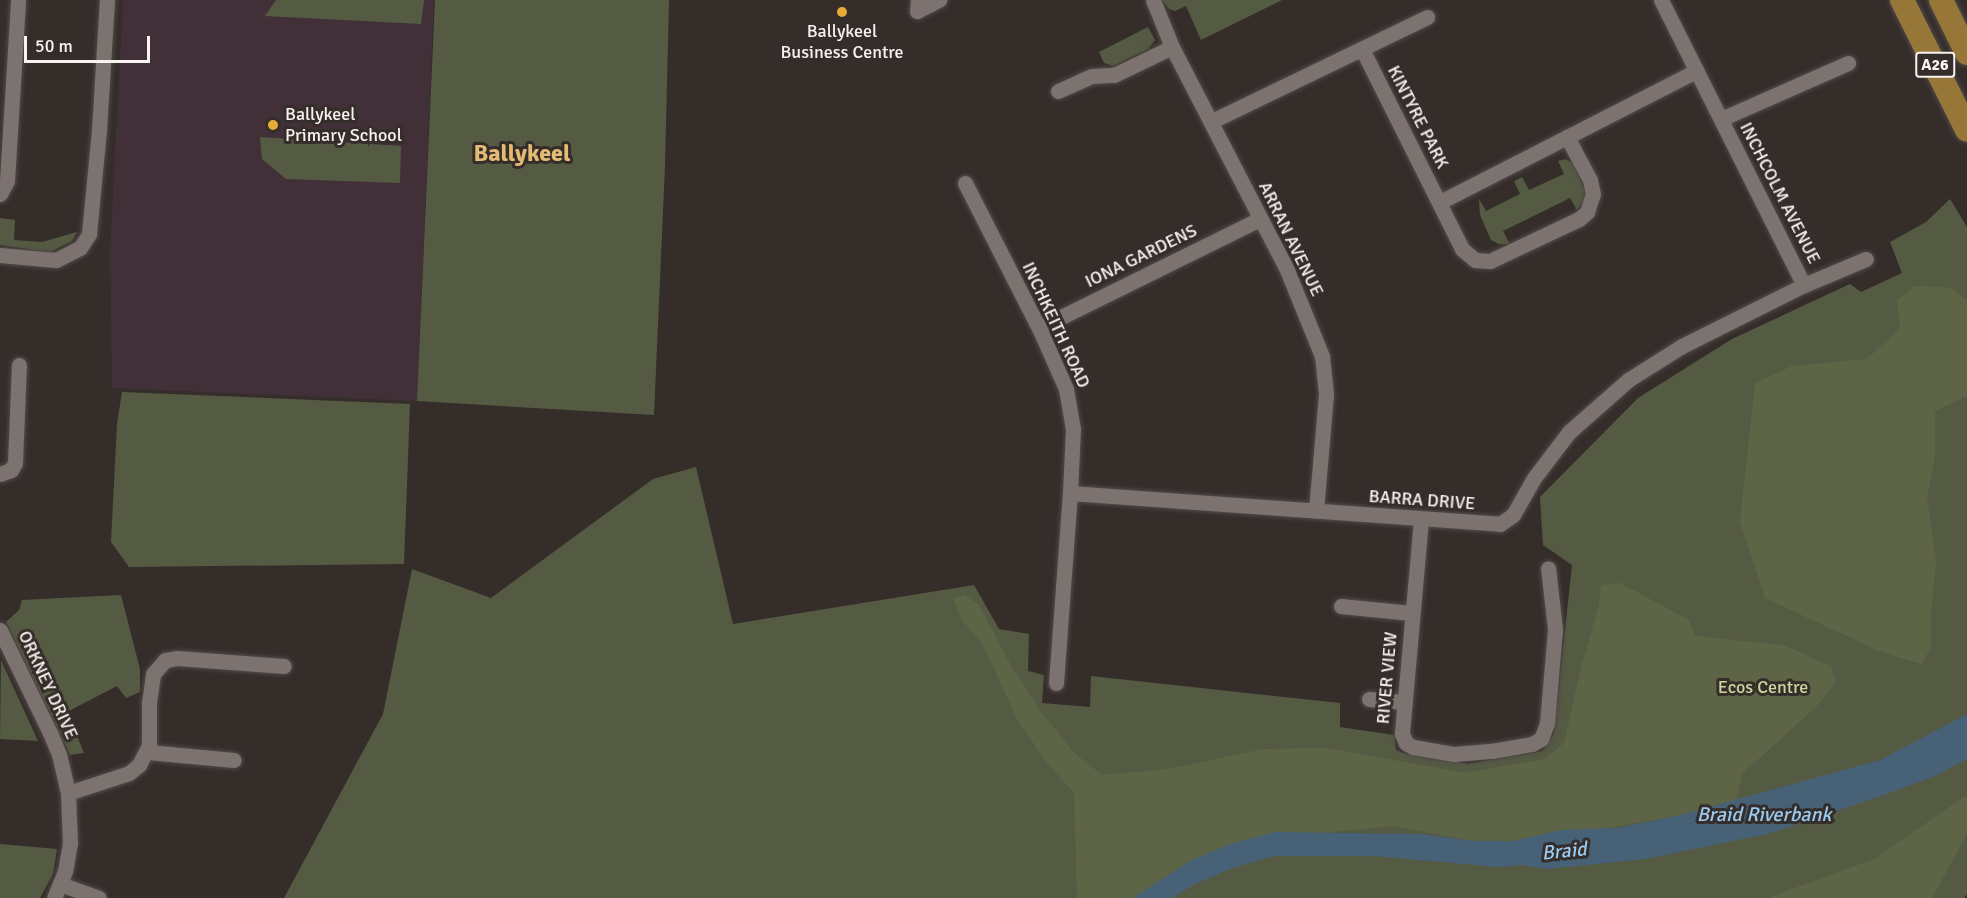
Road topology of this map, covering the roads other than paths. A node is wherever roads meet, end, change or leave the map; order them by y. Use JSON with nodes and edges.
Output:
{"nodes":[{"id":1,"x":18,"y":0,"type":"edge"},
{"id":2,"x":107,"y":0,"type":"edge"},
{"id":3,"x":918,"y":0,"type":"edge"},
{"id":4,"x":939,"y":0,"type":"edge"},
{"id":5,"x":1153,"y":0,"type":"edge"},
{"id":6,"x":1660,"y":0,"type":"edge"},
{"id":7,"x":1902,"y":0,"type":"edge"},
{"id":8,"x":1941,"y":0,"type":"edge"},
{"id":9,"x":1427,"y":17,"type":"dead end"},
{"id":10,"x":1172,"y":47,"type":"junction"},
{"id":11,"x":1362,"y":49,"type":"junction"},
{"id":12,"x":1967,"y":53,"type":"edge"},
{"id":13,"x":1848,"y":63,"type":"dead end"},
{"id":14,"x":1696,"y":71,"type":"junction"},
{"id":15,"x":1058,"y":91,"type":"dead end"},
{"id":16,"x":1721,"y":119,"type":"junction"},
{"id":17,"x":1212,"y":121,"type":"junction"},
{"id":18,"x":1967,"y":130,"type":"edge"},
{"id":19,"x":1568,"y":137,"type":"junction"},
{"id":20,"x":965,"y":183,"type":"dead end"},
{"id":21,"x":0,"y":194,"type":"edge"},
{"id":22,"x":1440,"y":202,"type":"junction"},
{"id":23,"x":1260,"y":219,"type":"junction"},
{"id":24,"x":0,"y":255,"type":"edge"},
{"id":25,"x":1866,"y":259,"type":"dead end"},
{"id":26,"x":1804,"y":285,"type":"junction"},
{"id":27,"x":1039,"y":328,"type":"junction"},
{"id":28,"x":19,"y":365,"type":"dead end"},
{"id":29,"x":0,"y":474,"type":"edge"},
{"id":30,"x":1070,"y":493,"type":"junction"},
{"id":31,"x":1317,"y":511,"type":"junction"},
{"id":32,"x":1421,"y":520,"type":"junction"},
{"id":33,"x":1548,"y":568,"type":"dead end"},
{"id":34,"x":1341,"y":606,"type":"dead end"},
{"id":35,"x":1412,"y":613,"type":"junction"},
{"id":36,"x":0,"y":630,"type":"edge"},
{"id":37,"x":4,"y":647,"type":"edge"},
{"id":38,"x":284,"y":666,"type":"dead end"},
{"id":39,"x":1056,"y":683,"type":"dead end"},
{"id":40,"x":1369,"y":699,"type":"dead end"},
{"id":41,"x":1405,"y":702,"type":"junction"},
{"id":42,"x":148,"y":752,"type":"junction"},
{"id":43,"x":234,"y":760,"type":"dead end"},
{"id":44,"x":68,"y":793,"type":"junction"},
{"id":45,"x":57,"y":891,"type":"edge"},
{"id":46,"x":99,"y":898,"type":"edge"}],
"edges":[{"from":1,"to":21,"type":"street"},
{"from":2,"to":24,"type":"street"},
{"from":3,"to":4,"type":"street"},
{"from":5,"to":10,"type":"street","name":"ARRAN AVENUE"},
{"from":6,"to":14,"type":"street","name":"INCHCOLM AVENUE"},
{"from":7,"to":18,"type":"main road","number":"A26"},
{"from":8,"to":12,"type":"main road","number":"A26"},
{"from":9,"to":11,"type":"street"},
{"from":10,"to":15,"type":"street"},
{"from":10,"to":17,"type":"street","name":"ARRAN AVENUE"},
{"from":11,"to":17,"type":"street"},
{"from":11,"to":22,"type":"street","name":"KINTYRE PARK"},
{"from":13,"to":16,"type":"street","name":"INCHCOLM AVENUE"},
{"from":14,"to":16,"type":"street","name":"INCHCOLM AVENUE"},
{"from":14,"to":19,"type":"street"},
{"from":16,"to":26,"type":"street","name":"INCHCOLM AVENUE"},
{"from":17,"to":23,"type":"street","name":"ARRAN AVENUE"},
{"from":19,"to":22,"type":"street"},
{"from":19,"to":22,"type":"street","name":"KINTYRE PARK"},
{"from":20,"to":27,"type":"street","name":"INCHKEITH ROAD"},
{"from":23,"to":27,"type":"street","name":"IONA GARDENS"},
{"from":23,"to":31,"type":"street","name":"ARRAN AVENUE"},
{"from":25,"to":26,"type":"street","name":"BARRA DRIVE"},
{"from":26,"to":32,"type":"street","name":"BARRA DRIVE"},
{"from":27,"to":30,"type":"street","name":"INCHKEITH ROAD"},
{"from":28,"to":29,"type":"street"},
{"from":30,"to":31,"type":"street","name":"BARRA DRIVE"},
{"from":30,"to":39,"type":"street"},
{"from":31,"to":32,"type":"street","name":"BARRA DRIVE"},
{"from":32,"to":35,"type":"street","name":"RIVER VIEW"},
{"from":33,"to":41,"type":"street","name":"RIVER VIEW"},
{"from":34,"to":35,"type":"street"},
{"from":35,"to":41,"type":"street","name":"RIVER VIEW"},
{"from":36,"to":37,"type":"street","name":"ORKNEY DRIVE"},
{"from":37,"to":44,"type":"street","name":"ORKNEY DRIVE"},
{"from":38,"to":42,"type":"street"},
{"from":40,"to":41,"type":"street"},
{"from":42,"to":43,"type":"street"},
{"from":42,"to":44,"type":"street"},
{"from":44,"to":45,"type":"street","name":"ORKNEY DRIVE"},
{"from":45,"to":46,"type":"street"}]}
